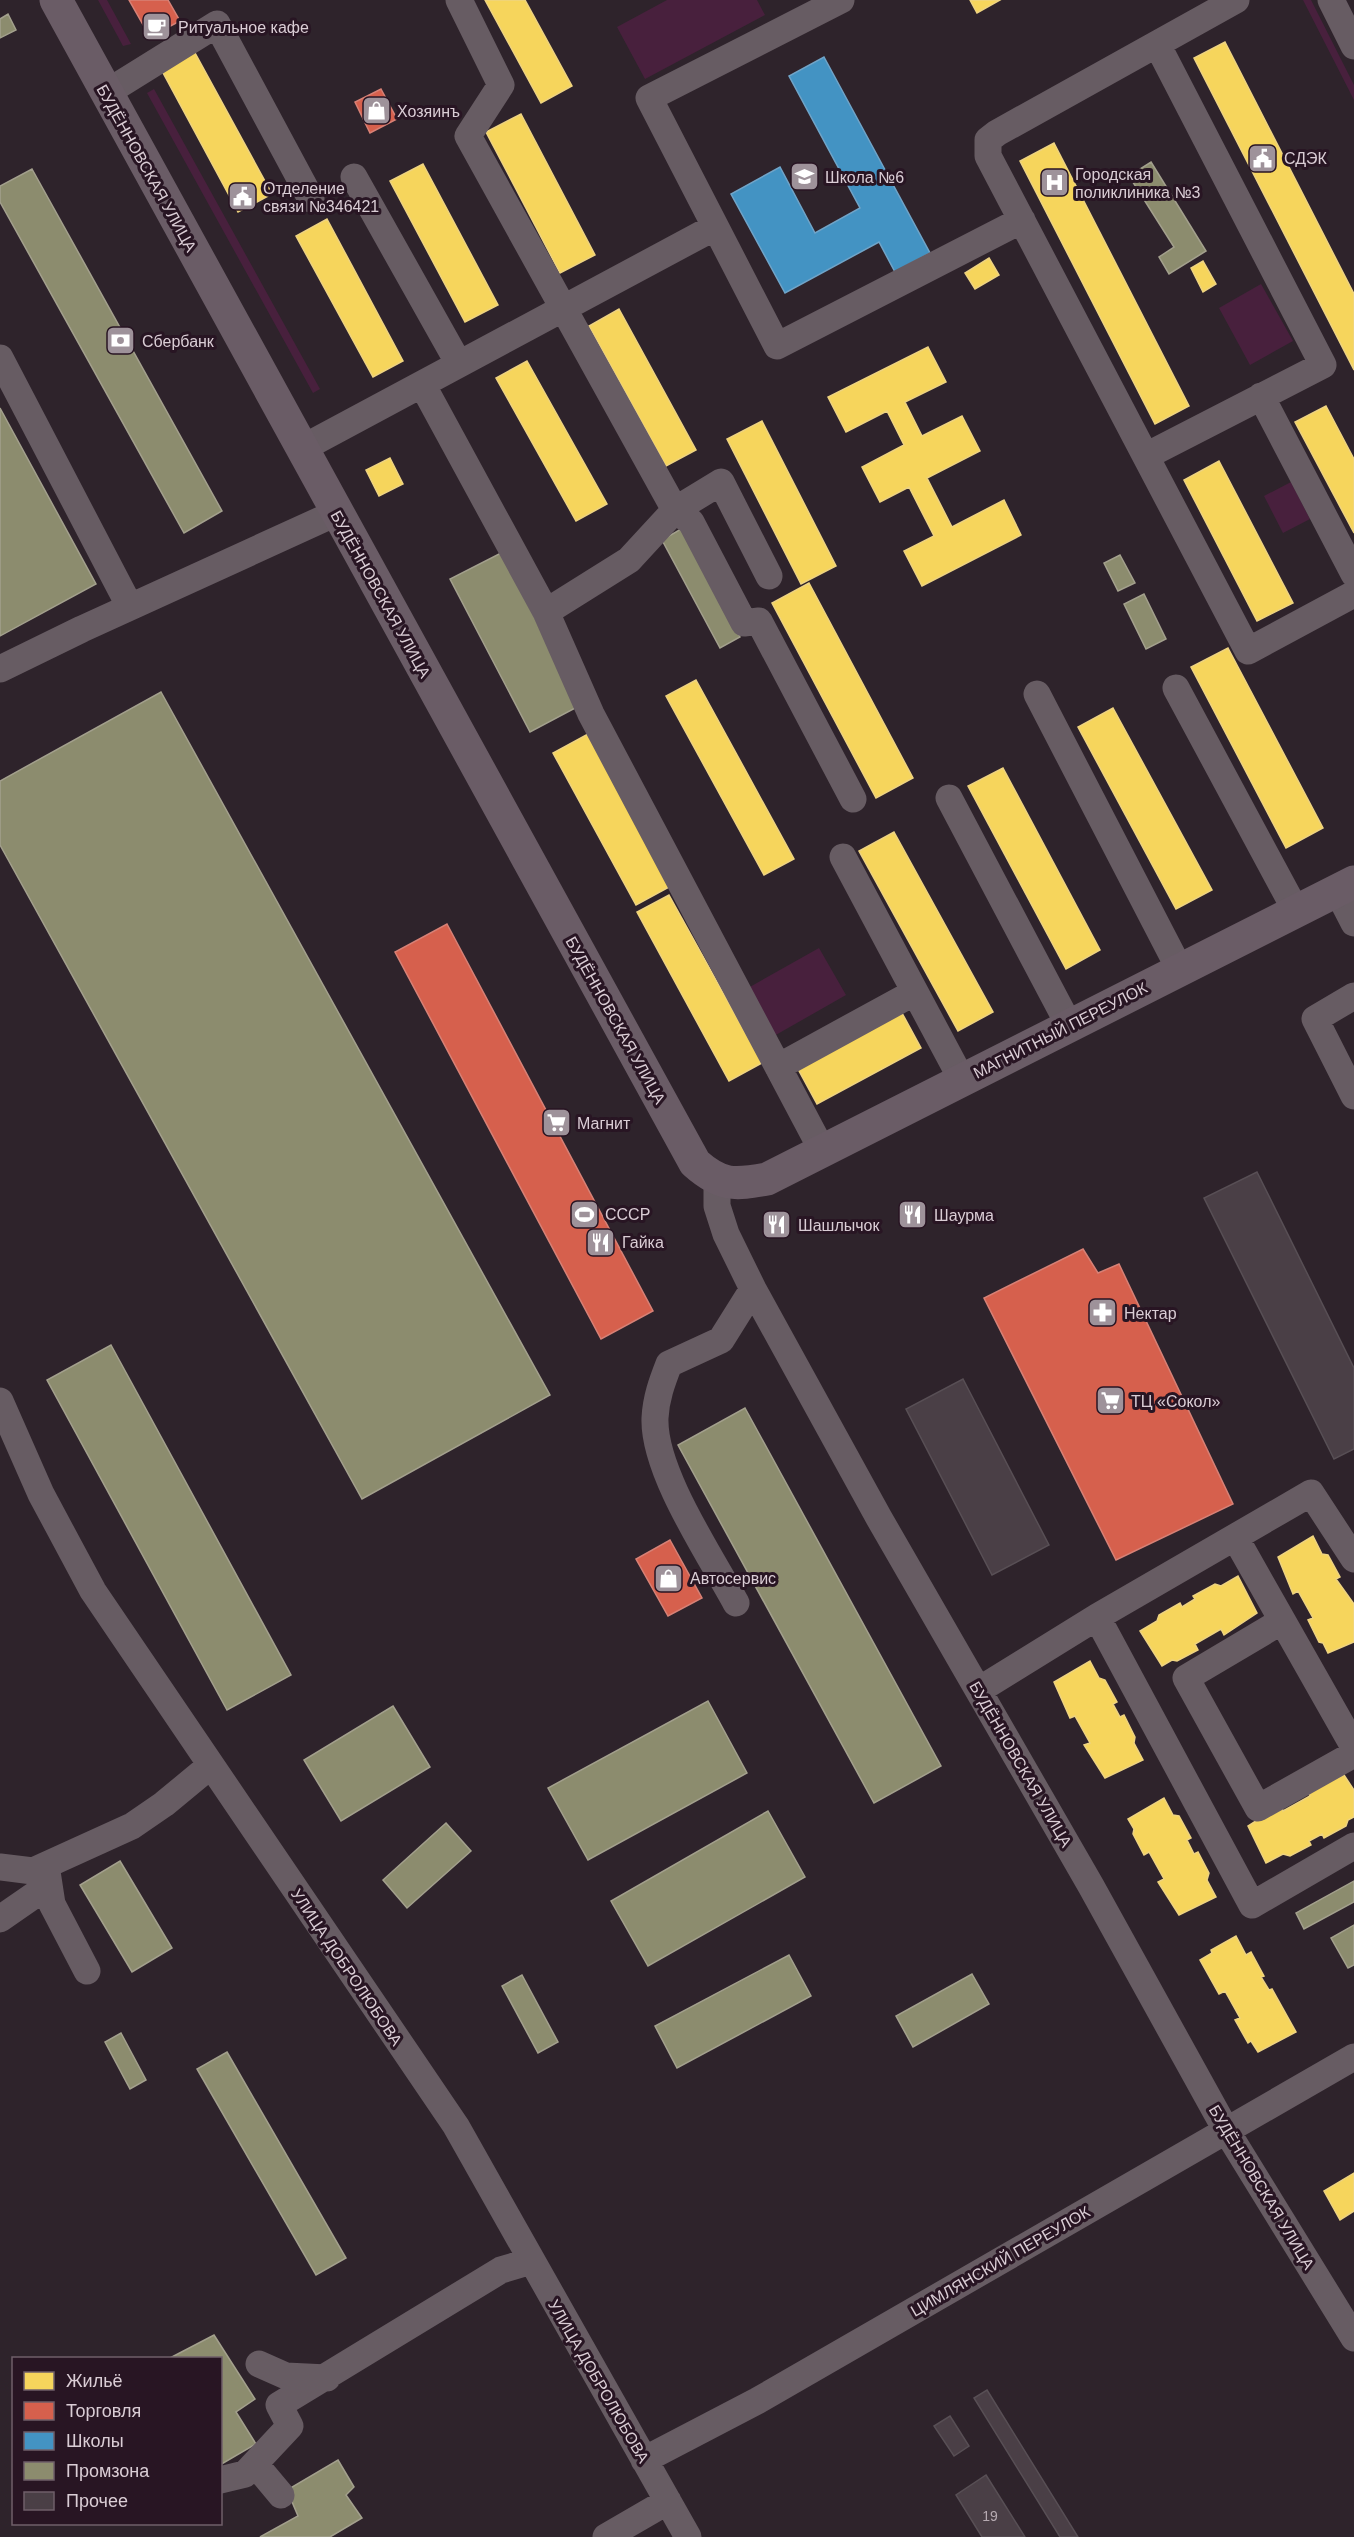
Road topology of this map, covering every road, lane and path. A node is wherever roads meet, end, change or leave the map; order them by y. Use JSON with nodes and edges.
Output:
{"nodes":[{"id":1,"x":56,"y":0,"type":"edge"},
{"id":2,"x":459,"y":0,"type":"edge"},
{"id":3,"x":841,"y":0,"type":"edge"},
{"id":4,"x":1236,"y":0,"type":"edge"},
{"id":5,"x":1331,"y":0,"type":"edge"},
{"id":6,"x":1157,"y":44,"type":"junction"},
{"id":7,"x":1354,"y":46,"type":"edge"},
{"id":8,"x":106,"y":93,"type":"junction"},
{"id":9,"x":354,"y":177,"type":"dead end"},
{"id":10,"x":311,"y":199,"type":"dead end"},
{"id":11,"x":1022,"y":220,"type":"junction"},
{"id":12,"x":715,"y":227,"type":"junction"},
{"id":13,"x":563,"y":309,"type":"junction"},
{"id":14,"x":0,"y":358,"type":"edge"},
{"id":15,"x":459,"y":364,"type":"junction"},
{"id":16,"x":422,"y":384,"type":"junction"},
{"id":17,"x":1262,"y":396,"type":"junction"},
{"id":18,"x":301,"y":449,"type":"junction"},
{"id":19,"x":1146,"y":456,"type":"junction"},
{"id":20,"x":675,"y":510,"type":"junction"},
{"id":21,"x":336,"y":513,"type":"junction"},
{"id":22,"x":1354,"y":574,"type":"edge"},
{"id":23,"x":769,"y":576,"type":"dead end"},
{"id":24,"x":1354,"y":594,"type":"edge"},
{"id":25,"x":130,"y":607,"type":"junction"},
{"id":26,"x":546,"y":612,"type":"junction"},
{"id":27,"x":0,"y":669,"type":"edge"},
{"id":28,"x":1176,"y":688,"type":"dead end"},
{"id":29,"x":1037,"y":694,"type":"dead end"},
{"id":30,"x":948,"y":798,"type":"dead end"},
{"id":31,"x":853,"y":799,"type":"dead end"},
{"id":32,"x":843,"y":857,"type":"dead end"},
{"id":33,"x":1345,"y":886,"type":"edge"},
{"id":34,"x":1296,"y":911,"type":"junction"},
{"id":35,"x":1354,"y":923,"type":"edge"},
{"id":36,"x":1180,"y":970,"type":"junction"},
{"id":37,"x":915,"y":992,"type":"junction"},
{"id":38,"x":1354,"y":996,"type":"edge"},
{"id":39,"x":1069,"y":1025,"type":"junction"},
{"id":40,"x":778,"y":1067,"type":"junction"},
{"id":41,"x":962,"y":1080,"type":"junction"},
{"id":42,"x":1354,"y":1096,"type":"edge"},
{"id":43,"x":822,"y":1150,"type":"junction"},
{"id":44,"x":717,"y":1179,"type":"junction"},
{"id":45,"x":753,"y":1289,"type":"junction"},
{"id":46,"x":0,"y":1401,"type":"edge"},
{"id":47,"x":1235,"y":1537,"type":"junction"},
{"id":48,"x":1354,"y":1559,"type":"edge"},
{"id":49,"x":736,"y":1603,"type":"dead end"},
{"id":50,"x":1097,"y":1617,"type":"junction"},
{"id":51,"x":1282,"y":1621,"type":"junction"},
{"id":52,"x":978,"y":1690,"type":"junction"},
{"id":53,"x":1354,"y":1747,"type":"edge"},
{"id":54,"x":1354,"y":1754,"type":"edge"},
{"id":55,"x":210,"y":1766,"type":"junction"},
{"id":56,"x":1354,"y":1846,"type":"edge"},
{"id":57,"x":0,"y":1867,"type":"edge"},
{"id":58,"x":48,"y":1875,"type":"junction"},
{"id":59,"x":0,"y":1918,"type":"edge"},
{"id":60,"x":87,"y":1971,"type":"dead end"},
{"id":61,"x":1354,"y":2056,"type":"edge"},
{"id":62,"x":1226,"y":2130,"type":"junction"},
{"id":63,"x":531,"y":2261,"type":"junction"},
{"id":64,"x":1354,"y":2338,"type":"edge"},
{"id":65,"x":259,"y":2364,"type":"dead end"},
{"id":66,"x":327,"y":2378,"type":"junction"},
{"id":67,"x":644,"y":2460,"type":"junction"},
{"id":68,"x":255,"y":2464,"type":"junction"},
{"id":69,"x":222,"y":2480,"type":"edge"},
{"id":70,"x":281,"y":2495,"type":"dead end"},
{"id":71,"x":668,"y":2501,"type":"junction"},
{"id":72,"x":606,"y":2537,"type":"edge"},
{"id":73,"x":688,"y":2537,"type":"edge"}],
"edges":[{"from":1,"to":8,"type":"main road","name":"БУДЁННОВСКАЯ УЛИЦА"},
{"from":2,"to":13,"type":"street"},
{"from":3,"to":12,"type":"street"},
{"from":4,"to":6,"type":"street"},
{"from":5,"to":7,"type":"street"},
{"from":6,"to":11,"type":"street"},
{"from":6,"to":17,"type":"street"},
{"from":8,"to":10,"type":"street"},
{"from":8,"to":18,"type":"main road","name":"БУДЁННОВСКАЯ УЛИЦА"},
{"from":9,"to":15,"type":"street"},
{"from":11,"to":12,"type":"street"},
{"from":11,"to":19,"type":"street"},
{"from":12,"to":13,"type":"street"},
{"from":13,"to":15,"type":"street"},
{"from":13,"to":20,"type":"street"},
{"from":14,"to":25,"type":"street"},
{"from":15,"to":16,"type":"street"},
{"from":16,"to":18,"type":"street"},
{"from":16,"to":26,"type":"street"},
{"from":17,"to":19,"type":"street"},
{"from":17,"to":22,"type":"street"},
{"from":18,"to":21,"type":"main road","name":"БУДЁННОВСКАЯ УЛИЦА"},
{"from":19,"to":24,"type":"street"},
{"from":20,"to":23,"type":"street"},
{"from":20,"to":26,"type":"street"},
{"from":20,"to":31,"type":"street"},
{"from":21,"to":25,"type":"street"},
{"from":21,"to":44,"type":"main road","name":"БУДЁННОВСКАЯ УЛИЦА"},
{"from":25,"to":27,"type":"street"},
{"from":26,"to":40,"type":"street"},
{"from":28,"to":34,"type":"street"},
{"from":29,"to":36,"type":"street"},
{"from":30,"to":39,"type":"street"},
{"from":32,"to":37,"type":"street"},
{"from":33,"to":34,"type":"main road","name":"МАГНИТНЫЙ ПЕРЕУЛОК"},
{"from":33,"to":35,"type":"street"},
{"from":34,"to":36,"type":"main road","name":"МАГНИТНЫЙ ПЕРЕУЛОК"},
{"from":36,"to":39,"type":"main road","name":"МАГНИТНЫЙ ПЕРЕУЛОК"},
{"from":37,"to":40,"type":"street"},
{"from":37,"to":41,"type":"street"},
{"from":38,"to":42,"type":"street"},
{"from":39,"to":41,"type":"main road","name":"МАГНИТНЫЙ ПЕРЕУЛОК"},
{"from":40,"to":43,"type":"street"},
{"from":41,"to":43,"type":"main road","name":"МАГНИТНЫЙ ПЕРЕУЛОК"},
{"from":43,"to":44,"type":"main road","name":"МАГНИТНЫЙ ПЕРЕУЛОК"},
{"from":44,"to":45,"type":"street","name":"БУДЁННОВСКАЯ УЛИЦА"},
{"from":45,"to":49,"type":"street"},
{"from":45,"to":52,"type":"street","name":"БУДЁННОВСКАЯ УЛИЦА"},
{"from":46,"to":55,"type":"street","name":"УЛИЦА ДОБРОЛЮБОВА"},
{"from":47,"to":48,"type":"street"},
{"from":47,"to":50,"type":"street"},
{"from":47,"to":51,"type":"street"},
{"from":50,"to":52,"type":"street"},
{"from":50,"to":56,"type":"street"},
{"from":51,"to":53,"type":"street"},
{"from":51,"to":54,"type":"street"},
{"from":52,"to":62,"type":"street","name":"БУДЁННОВСКАЯ УЛИЦА"},
{"from":55,"to":58,"type":"street"},
{"from":55,"to":63,"type":"street","name":"УЛИЦА ДОБРОЛЮБОВА"},
{"from":57,"to":58,"type":"street"},
{"from":58,"to":59,"type":"street"},
{"from":58,"to":60,"type":"street"},
{"from":61,"to":62,"type":"street","name":"ЦИМЛЯНСКИЙ ПЕРЕУЛОК"},
{"from":62,"to":64,"type":"street","name":"БУДЁННОВСКАЯ УЛИЦА"},
{"from":62,"to":67,"type":"street","name":"ЦИМЛЯНСКИЙ ПЕРЕУЛОК"},
{"from":63,"to":66,"type":"street"},
{"from":63,"to":67,"type":"street","name":"УЛИЦА ДОБРОЛЮБОВА"},
{"from":65,"to":66,"type":"street"},
{"from":66,"to":68,"type":"street"},
{"from":67,"to":71,"type":"street","name":"УЛИЦА ДОБРОЛЮБОВА"},
{"from":68,"to":69,"type":"street"},
{"from":68,"to":70,"type":"street"},
{"from":71,"to":72,"type":"street"},
{"from":71,"to":73,"type":"street","name":"УЛИЦА ДОБРОЛЮБОВА"}]}
